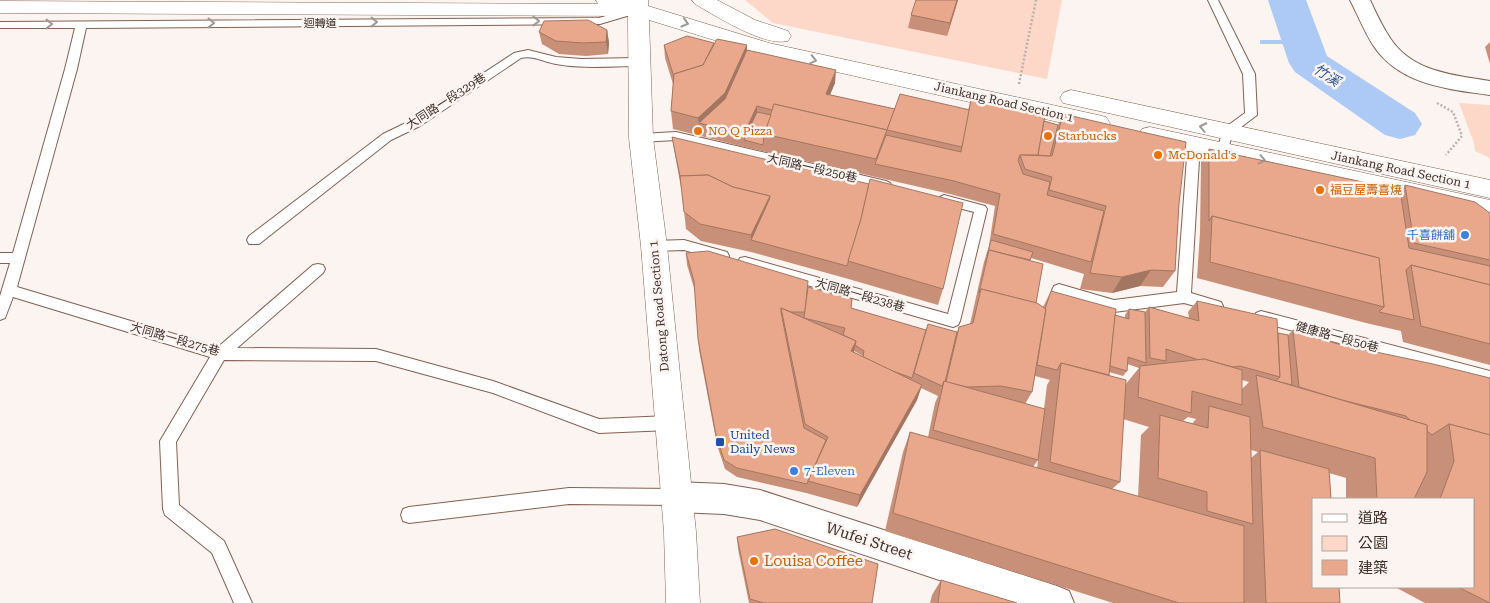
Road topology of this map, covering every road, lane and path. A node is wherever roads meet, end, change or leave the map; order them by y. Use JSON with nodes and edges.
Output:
{"nodes":[{"id":1,"x":606,"y":0,"type":"edge"},
{"id":2,"x":702,"y":0,"type":"edge"},
{"id":3,"x":734,"y":0,"type":"edge"},
{"id":4,"x":1036,"y":0,"type":"edge"},
{"id":5,"x":1213,"y":0,"type":"edge"},
{"id":6,"x":1360,"y":0,"type":"edge"},
{"id":7,"x":638,"y":5,"type":"edge"},
{"id":8,"x":0,"y":8,"type":"edge"},
{"id":9,"x":0,"y":24,"type":"edge"},
{"id":10,"x":82,"y":24,"type":"junction"},
{"id":11,"x":773,"y":34,"type":"junction"},
{"id":12,"x":639,"y":62,"type":"junction"},
{"id":13,"x":1019,"y":87,"type":"junction"},
{"id":14,"x":1490,"y":88,"type":"edge"},
{"id":15,"x":641,"y":138,"type":"junction"},
{"id":16,"x":1225,"y":142,"type":"junction"},
{"id":17,"x":896,"y":188,"type":"edge"},
{"id":18,"x":1490,"y":189,"type":"edge"},
{"id":19,"x":934,"y":198,"type":"edge"},
{"id":20,"x":1490,"y":210,"type":"edge"},
{"id":21,"x":254,"y":240,"type":"dead end"},
{"id":22,"x":654,"y":246,"type":"junction"},
{"id":23,"x":0,"y":258,"type":"edge"},
{"id":24,"x":19,"y":258,"type":"junction"},
{"id":25,"x":318,"y":269,"type":"dead end"},
{"id":26,"x":9,"y":290,"type":"junction"},
{"id":27,"x":1059,"y":290,"type":"dead end"},
{"id":28,"x":1184,"y":297,"type":"junction"},
{"id":29,"x":1232,"y":310,"type":"edge"},
{"id":30,"x":0,"y":314,"type":"edge"},
{"id":31,"x":1251,"y":315,"type":"edge"},
{"id":32,"x":220,"y":354,"type":"junction"},
{"id":33,"x":1490,"y":377,"type":"edge"},
{"id":34,"x":669,"y":423,"type":"junction"},
{"id":35,"x":677,"y":497,"type":"junction"},
{"id":36,"x":409,"y":516,"type":"dead end"},
{"id":37,"x":243,"y":603,"type":"edge"},
{"id":38,"x":682,"y":603,"type":"edge"},
{"id":39,"x":1057,"y":603,"type":"edge"}],
"edges":[{"from":1,"to":7,"type":"street","name":"Jiankang Road Section 1"},
{"from":2,"to":11,"type":"street","name":"Jiankang Road Section 1"},
{"from":3,"to":11,"type":"street"},
{"from":4,"to":13,"type":"path"},
{"from":5,"to":16,"type":"lane"},
{"from":6,"to":14,"type":"street"},
{"from":7,"to":8,"type":"street"},
{"from":10,"to":7,"type":"lane","name":"迴轉道","one_way":true},
{"from":7,"to":12,"type":"street","name":"Datong Road Section 1"},
{"from":7,"to":16,"type":"street","name":"Jiankang Road Section 1","one_way":true},
{"from":9,"to":10,"type":"lane","name":"迴轉道","one_way":true},
{"from":10,"to":24,"type":"lane"},
{"from":11,"to":13,"type":"street","name":"Jiankang Road Section 1"},
{"from":12,"to":15,"type":"street","name":"Datong Road Section 1"},
{"from":12,"to":21,"type":"lane","name":"大同路一段329巷"},
{"from":16,"to":13,"type":"street","name":"Jiankang Road Section 1","one_way":true},
{"from":15,"to":17,"type":"lane","name":"大同路一段250巷"},
{"from":15,"to":22,"type":"street","name":"Datong Road Section 1"},
{"from":16,"to":18,"type":"street","name":"Jiankang Road Section 1"},
{"from":16,"to":20,"type":"street","name":"Jiankang Road Section 1","one_way":true},
{"from":16,"to":28,"type":"lane"},
{"from":19,"to":22,"type":"lane","name":"大同路一段238巷"},
{"from":22,"to":34,"type":"street","name":"Datong Road Section 1"},
{"from":23,"to":24,"type":"lane"},
{"from":24,"to":26,"type":"lane"},
{"from":25,"to":32,"type":"lane"},
{"from":26,"to":30,"type":"lane"},
{"from":26,"to":32,"type":"lane","name":"大同路一段275巷"},
{"from":27,"to":28,"type":"lane"},
{"from":28,"to":29,"type":"lane"},
{"from":31,"to":33,"type":"lane","name":"健康路一段50巷"},
{"from":32,"to":34,"type":"lane","name":"大同路一段275巷"},
{"from":32,"to":37,"type":"lane"},
{"from":34,"to":35,"type":"street","name":"Datong Road Section 1"},
{"from":35,"to":36,"type":"lane"},
{"from":35,"to":38,"type":"street","name":"Datong Road Section 1"},
{"from":35,"to":39,"type":"street","name":"Wufei Street"}]}
